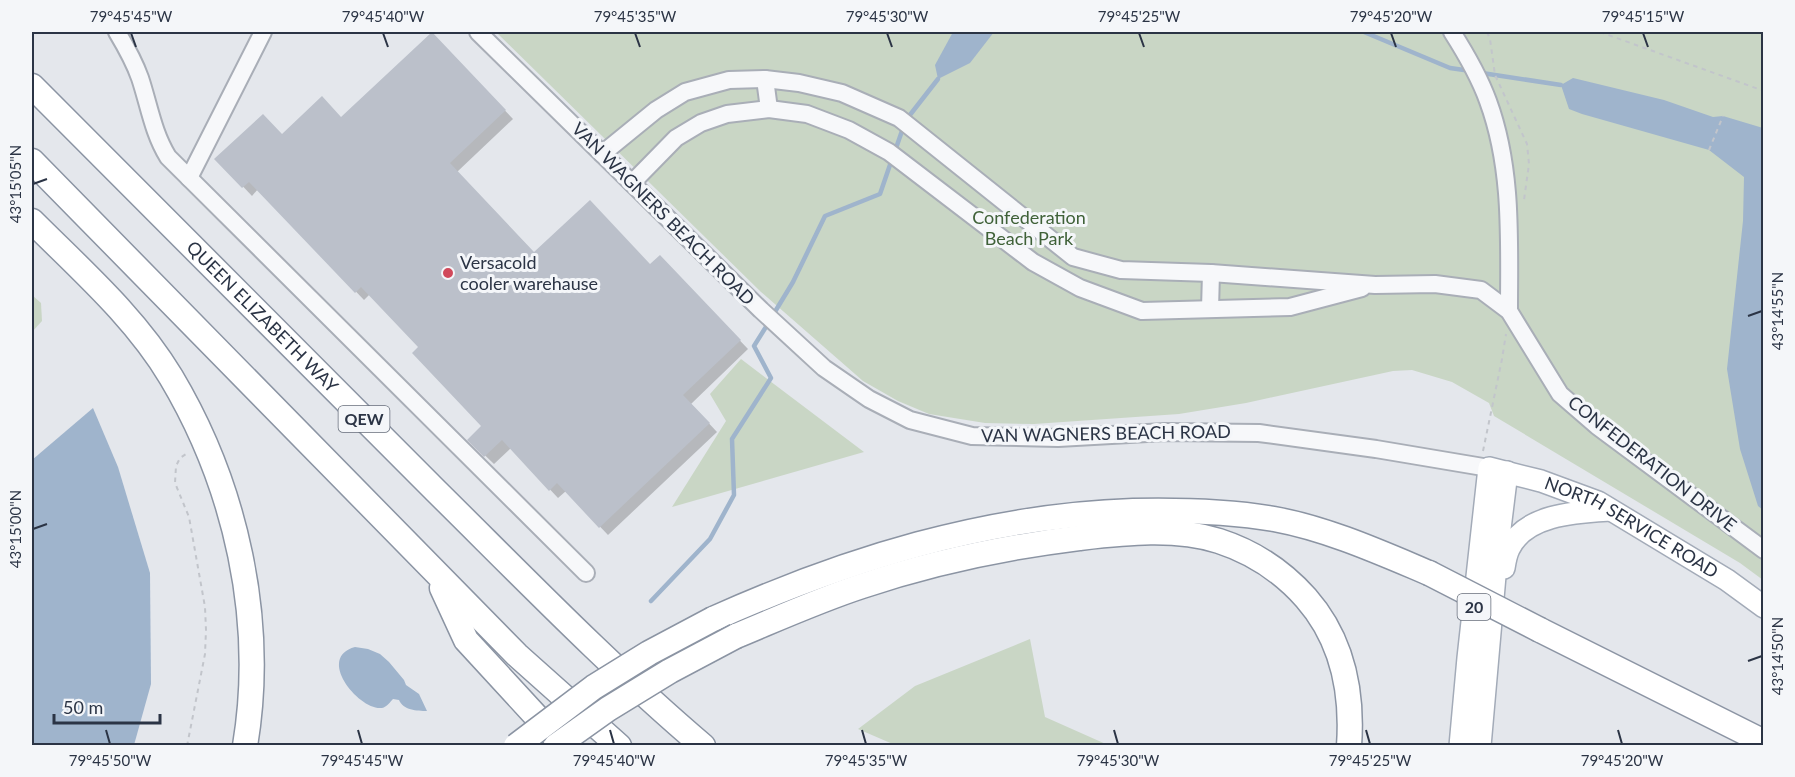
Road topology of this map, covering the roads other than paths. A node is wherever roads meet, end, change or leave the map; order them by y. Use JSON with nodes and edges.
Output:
{"nodes":[{"id":1,"x":117,"y":32,"type":"edge"},
{"id":2,"x":263,"y":32,"type":"edge"},
{"id":3,"x":478,"y":32,"type":"edge"},
{"id":4,"x":1452,"y":32,"type":"edge"},
{"id":5,"x":765,"y":79,"type":"junction"},
{"id":6,"x":32,"y":86,"type":"edge"},
{"id":7,"x":769,"y":109,"type":"junction"},
{"id":8,"x":602,"y":154,"type":"junction"},
{"id":9,"x":32,"y":161,"type":"edge"},
{"id":10,"x":189,"y":178,"type":"junction"},
{"id":11,"x":632,"y":183,"type":"junction"},
{"id":12,"x":32,"y":221,"type":"edge"},
{"id":13,"x":1211,"y":273,"type":"junction"},
{"id":14,"x":1375,"y":285,"type":"junction"},
{"id":15,"x":1210,"y":309,"type":"junction"},
{"id":16,"x":1509,"y":311,"type":"junction"},
{"id":17,"x":1498,"y":470,"type":"junction"},
{"id":18,"x":1613,"y":510,"type":"junction"},
{"id":19,"x":1764,"y":550,"type":"edge"},
{"id":20,"x":433,"y":570,"type":"junction"},
{"id":21,"x":586,"y":573,"type":"dead end"},
{"id":22,"x":1495,"y":588,"type":"junction"},
{"id":23,"x":1764,"y":606,"type":"edge"},
{"id":24,"x":1758,"y":739,"type":"edge"},
{"id":25,"x":245,"y":746,"type":"edge"},
{"id":26,"x":516,"y":746,"type":"edge"},
{"id":27,"x":556,"y":746,"type":"edge"},
{"id":28,"x":563,"y":746,"type":"edge"},
{"id":29,"x":619,"y":746,"type":"edge"},
{"id":30,"x":703,"y":746,"type":"edge"},
{"id":31,"x":1349,"y":746,"type":"edge"},
{"id":32,"x":1460,"y":746,"type":"edge"},
{"id":33,"x":1480,"y":746,"type":"edge"}],
"edges":[{"from":1,"to":10,"type":"street"},
{"from":2,"to":10,"type":"street"},
{"from":3,"to":8,"type":"street","name":"VAN WAGNERS BEACH ROAD"},
{"from":4,"to":16,"type":"street"},
{"from":5,"to":7,"type":"street"},
{"from":5,"to":8,"type":"street"},
{"from":5,"to":13,"type":"street"},
{"from":6,"to":30,"type":"highway","name":"QUEEN ELIZABETH WAY","number":"QEW"},
{"from":7,"to":11,"type":"street"},
{"from":7,"to":15,"type":"street"},
{"from":8,"to":11,"type":"street","name":"VAN WAGNERS BEACH ROAD"},
{"from":9,"to":20,"type":"highway"},
{"from":10,"to":21,"type":"street"},
{"from":11,"to":17,"type":"street","name":"VAN WAGNERS BEACH ROAD"},
{"from":12,"to":25,"type":"highway"},
{"from":13,"to":14,"type":"street"},
{"from":13,"to":15,"type":"street"},
{"from":14,"to":15,"type":"street"},
{"from":14,"to":16,"type":"street"},
{"from":16,"to":19,"type":"street","name":"CONFEDERATION DRIVE"},
{"from":17,"to":18,"type":"main road","name":"NORTH SERVICE ROAD"},
{"from":17,"to":22,"type":"main road","number":"20"},
{"from":17,"to":32,"type":"main road","number":"20"},
{"from":18,"to":22,"type":"main road"},
{"from":18,"to":23,"type":"main road","name":"NORTH SERVICE ROAD"},
{"from":20,"to":28,"type":"highway"},
{"from":20,"to":29,"type":"highway"},
{"from":22,"to":33,"type":"main road","number":"20"},
{"from":24,"to":26,"type":"highway","bridge":true},
{"from":27,"to":31,"type":"highway","bridge":true}]}
